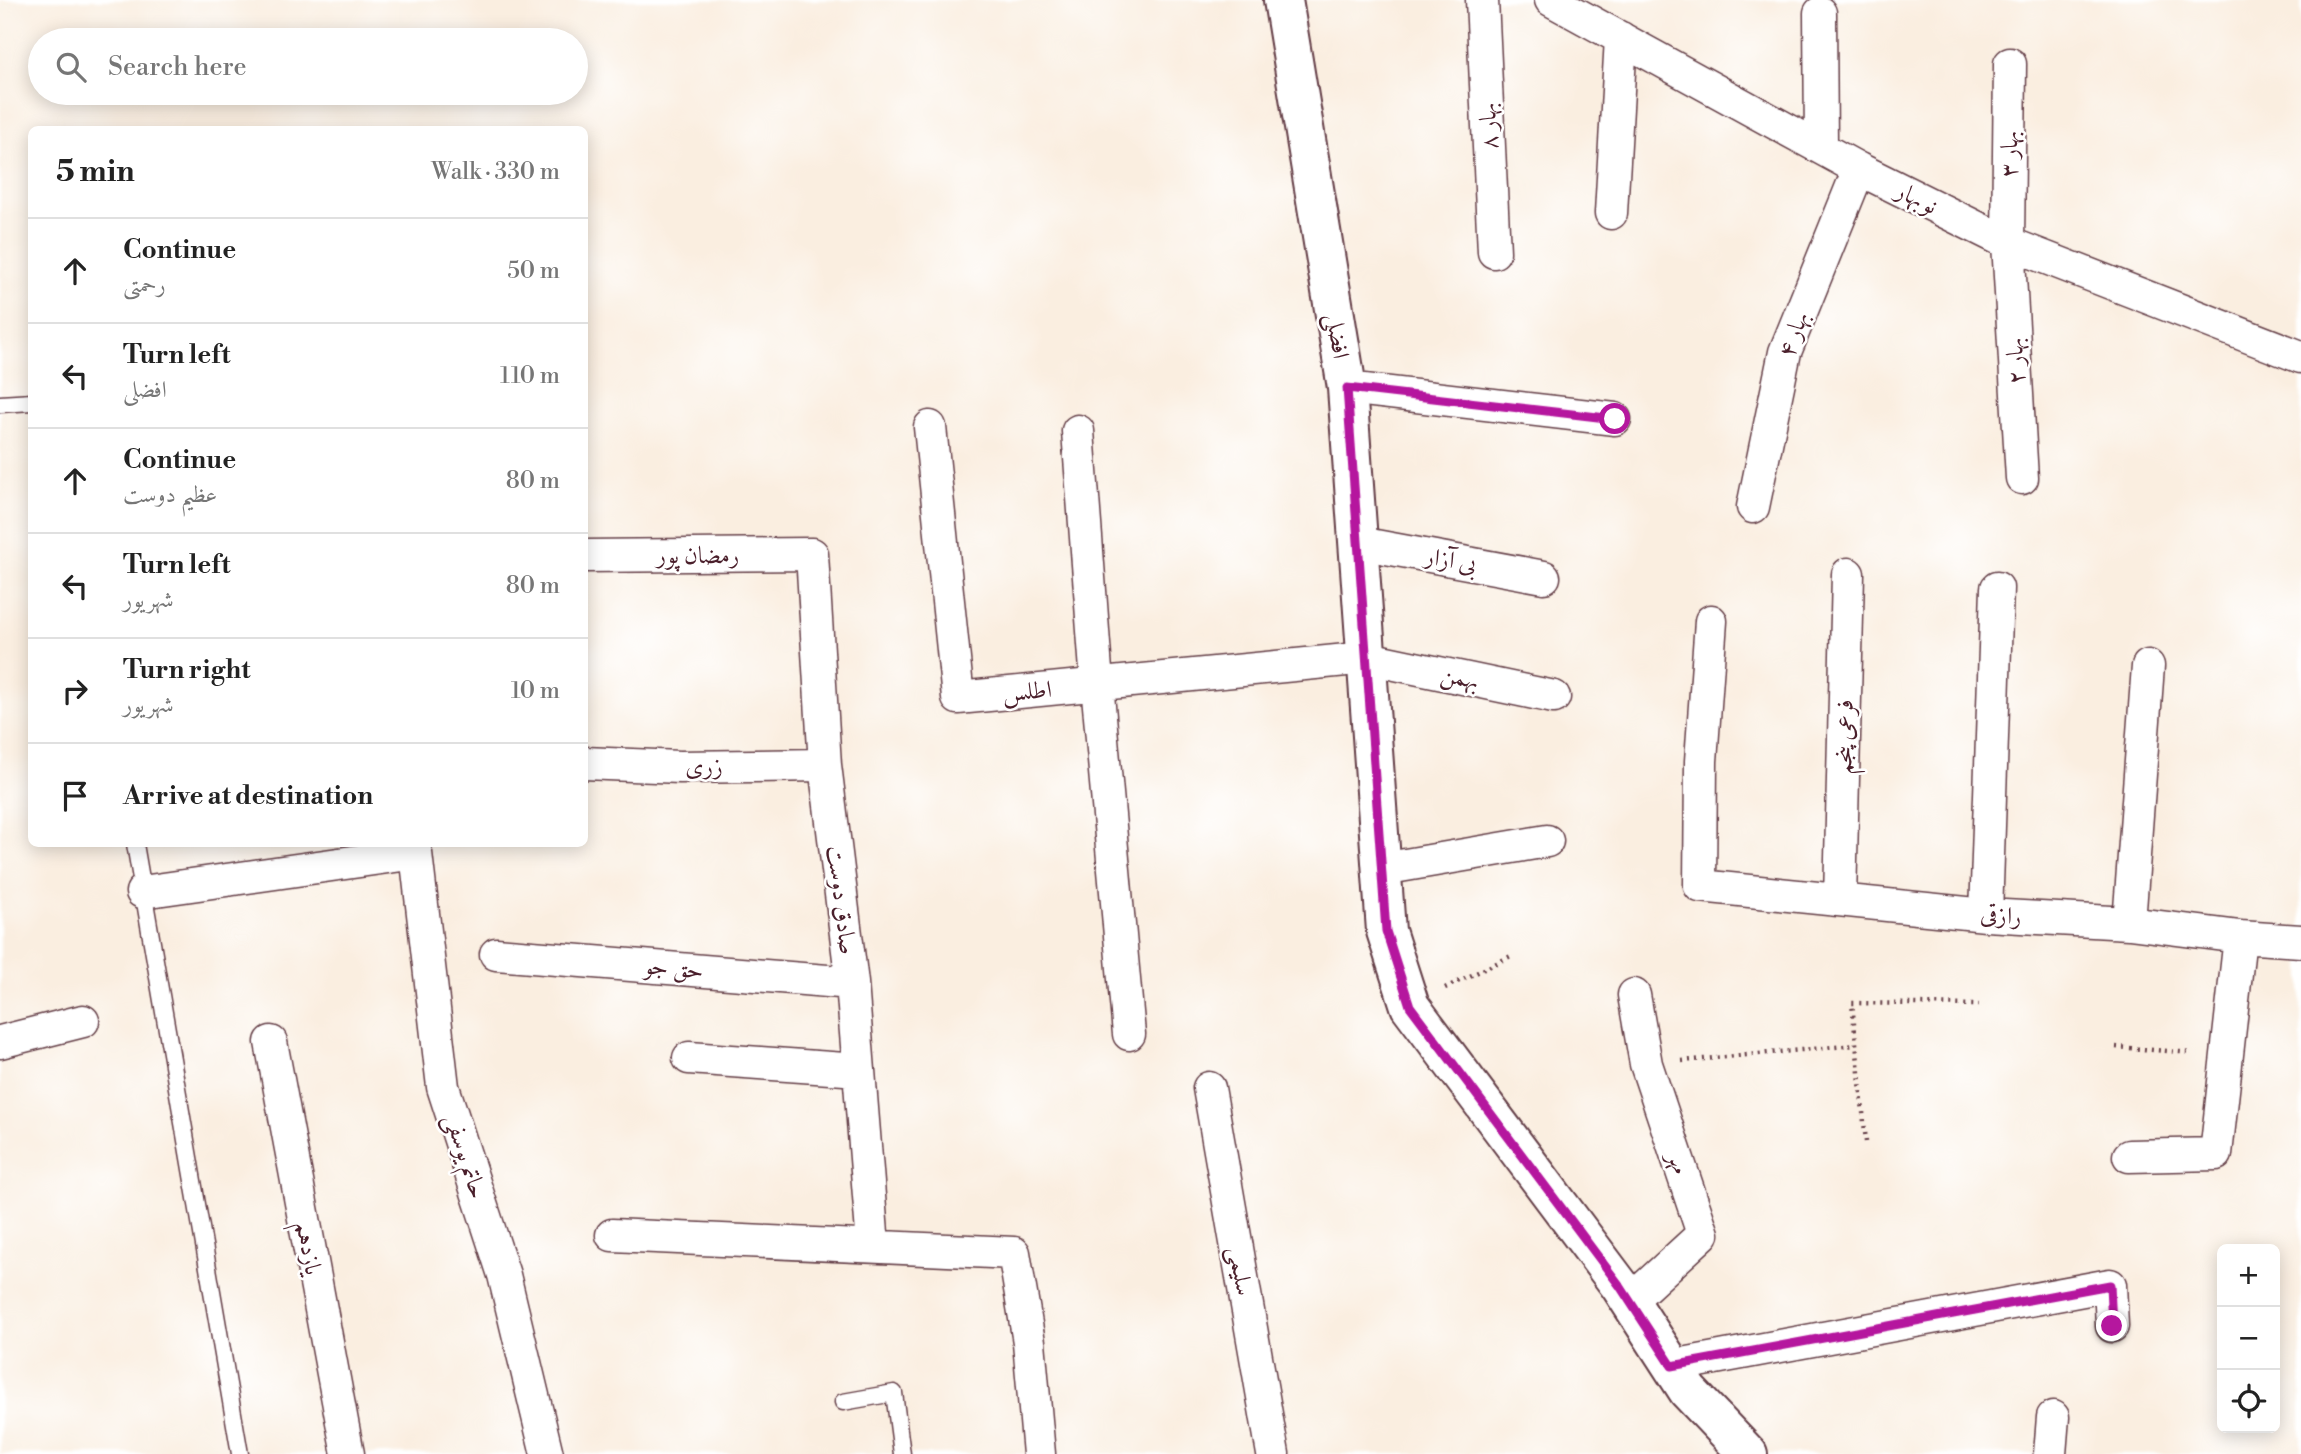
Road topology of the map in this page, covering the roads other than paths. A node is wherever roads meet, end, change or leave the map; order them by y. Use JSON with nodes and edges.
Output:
{"nodes":[{"id":1,"x":1283,"y":0,"type":"edge"},
{"id":2,"x":1482,"y":0,"type":"edge"},
{"id":3,"x":1551,"y":0,"type":"edge"},
{"id":4,"x":1583,"y":8,"type":"edge"},
{"id":5,"x":1819,"y":13,"type":"dead end"},
{"id":6,"x":1621,"y":38,"type":"junction"},
{"id":7,"x":2010,"y":64,"type":"dead end"},
{"id":8,"x":1821,"y":147,"type":"junction"},
{"id":9,"x":1859,"y":169,"type":"junction"},
{"id":10,"x":1611,"y":214,"type":"dead end"},
{"id":11,"x":2008,"y":243,"type":"junction"},
{"id":12,"x":1494,"y":252,"type":"dead end"},
{"id":13,"x":2301,"y":357,"type":"edge"},
{"id":14,"x":1347,"y":388,"type":"junction"},
{"id":15,"x":28,"y":402,"type":"edge"},
{"id":16,"x":0,"y":404,"type":"edge"},
{"id":17,"x":1615,"y":419,"type":"dead end"},
{"id":18,"x":930,"y":427,"type":"dead end"},
{"id":19,"x":1078,"y":431,"type":"dead end"},
{"id":20,"x":2022,"y":478,"type":"dead end"},
{"id":21,"x":1753,"y":507,"type":"dead end"},
{"id":22,"x":1359,"y":543,"type":"junction"},
{"id":23,"x":812,"y":554,"type":"joint"},
{"id":24,"x":588,"y":556,"type":"edge"},
{"id":25,"x":1847,"y":574,"type":"dead end"},
{"id":26,"x":1544,"y":577,"type":"dead end"},
{"id":27,"x":1997,"y":588,"type":"dead end"},
{"id":28,"x":1711,"y":621,"type":"dead end"},
{"id":29,"x":1367,"y":658,"type":"junction"},
{"id":30,"x":2148,"y":666,"type":"dead end"},
{"id":31,"x":1097,"y":684,"type":"junction"},
{"id":32,"x":1554,"y":697,"type":"dead end"},
{"id":33,"x":588,"y":763,"type":"edge"},
{"id":34,"x":824,"y":765,"type":"junction"},
{"id":35,"x":1546,"y":841,"type":"dead end"},
{"id":36,"x":135,"y":847,"type":"edge"},
{"id":37,"x":1382,"y":869,"type":"junction"},
{"id":38,"x":142,"y":892,"type":"junction"},
{"id":39,"x":1840,"y":900,"type":"junction"},
{"id":40,"x":1986,"y":915,"type":"junction"},
{"id":41,"x":2130,"y":923,"type":"junction"},
{"id":42,"x":2240,"y":937,"type":"junction"},
{"id":43,"x":2301,"y":941,"type":"edge"},
{"id":44,"x":496,"y":954,"type":"dead end"},
{"id":45,"x":852,"y":983,"type":"junction"},
{"id":46,"x":1634,"y":995,"type":"dead end"},
{"id":47,"x":83,"y":1021,"type":"dead end"},
{"id":48,"x":1129,"y":1034,"type":"dead end"},
{"id":49,"x":0,"y":1042,"type":"edge"},
{"id":50,"x":271,"y":1042,"type":"dead end"},
{"id":51,"x":689,"y":1058,"type":"dead end"},
{"id":52,"x":859,"y":1070,"type":"junction"},
{"id":53,"x":1209,"y":1088,"type":"dead end"},
{"id":54,"x":2129,"y":1156,"type":"dead end"},
{"id":55,"x":612,"y":1235,"type":"dead end"},
{"id":56,"x":873,"y":1246,"type":"junction"},
{"id":57,"x":1630,"y":1301,"type":"junction"},
{"id":58,"x":2112,"y":1326,"type":"dead end"},
{"id":59,"x":1672,"y":1366,"type":"junction"},
{"id":60,"x":843,"y":1402,"type":"dead end"},
{"id":61,"x":2053,"y":1418,"type":"dead end"},
{"id":62,"x":240,"y":1454,"type":"edge"},
{"id":63,"x":348,"y":1454,"type":"edge"},
{"id":64,"x":547,"y":1454,"type":"edge"},
{"id":65,"x":902,"y":1454,"type":"edge"},
{"id":66,"x":1039,"y":1454,"type":"edge"},
{"id":67,"x":1273,"y":1454,"type":"edge"},
{"id":68,"x":1748,"y":1454,"type":"edge"},
{"id":69,"x":2050,"y":1454,"type":"edge"}],
"edges":[{"from":1,"to":14,"type":"street","name":"افضلی"},
{"from":2,"to":12,"type":"street","name":"بهار ۸"},
{"from":3,"to":4,"type":"street","name":"نوبهار"},
{"from":4,"to":6,"type":"street","name":"نوبهار"},
{"from":5,"to":8,"type":"street"},
{"from":6,"to":8,"type":"street","name":"نوبهار"},
{"from":6,"to":10,"type":"street"},
{"from":7,"to":11,"type":"street","name":"بهار ۳"},
{"from":8,"to":9,"type":"street","name":"نوبهار"},
{"from":9,"to":11,"type":"street","name":"نوبهار"},
{"from":9,"to":21,"type":"street","name":"بهار ۴"},
{"from":11,"to":13,"type":"street","name":"نوبهار"},
{"from":11,"to":20,"type":"street","name":"بهار ۲"},
{"from":14,"to":17,"type":"street"},
{"from":14,"to":22,"type":"street","name":"افضلی"},
{"from":15,"to":16,"type":"lane"},
{"from":18,"to":31,"type":"street","name":"اطلس"},
{"from":19,"to":31,"type":"street"},
{"from":22,"to":26,"type":"street","name":"بی آزار"},
{"from":22,"to":29,"type":"street","name":"افضلی"},
{"from":23,"to":24,"type":"street","name":"رمضان پور"},
{"from":23,"to":34,"type":"street","name":"صادق دوست"},
{"from":25,"to":39,"type":"street","name":"فرعی پنجم"},
{"from":27,"to":40,"type":"street"},
{"from":28,"to":39,"type":"street","name":"رازقی"},
{"from":29,"to":31,"type":"street","name":"اطلس"},
{"from":29,"to":32,"type":"street","name":"بهمن"},
{"from":29,"to":37,"type":"street","name":"افضلی"},
{"from":30,"to":41,"type":"street"},
{"from":31,"to":48,"type":"street"},
{"from":33,"to":34,"type":"street","name":"زری"},
{"from":34,"to":45,"type":"street","name":"صادق دوست"},
{"from":35,"to":37,"type":"street"},
{"from":36,"to":38,"type":"lane"},
{"from":37,"to":57,"type":"street","name":"افضلی"},
{"from":38,"to":62,"type":"lane"},
{"from":38,"to":64,"type":"street","name":"حاتم یوسفی"},
{"from":39,"to":40,"type":"street","name":"رازقی"},
{"from":40,"to":41,"type":"street","name":"رازقی"},
{"from":41,"to":42,"type":"street","name":"رازقی"},
{"from":42,"to":43,"type":"street","name":"رازقی"},
{"from":42,"to":54,"type":"street"},
{"from":44,"to":45,"type":"street","name":"حق جو"},
{"from":45,"to":52,"type":"street","name":"صادق دوست"},
{"from":46,"to":57,"type":"street","name":"مهر"},
{"from":47,"to":49,"type":"street"},
{"from":50,"to":63,"type":"street","name":"یازدهم"},
{"from":51,"to":52,"type":"street"},
{"from":52,"to":56,"type":"street","name":"صادق دوست"},
{"from":53,"to":67,"type":"street","name":"سلیمی"},
{"from":55,"to":56,"type":"street"},
{"from":56,"to":66,"type":"street"},
{"from":57,"to":59,"type":"street","name":"افضلی"},
{"from":58,"to":59,"type":"street"},
{"from":59,"to":68,"type":"street","name":"افضلی"},
{"from":60,"to":65,"type":"lane"},
{"from":61,"to":69,"type":"street"}]}
